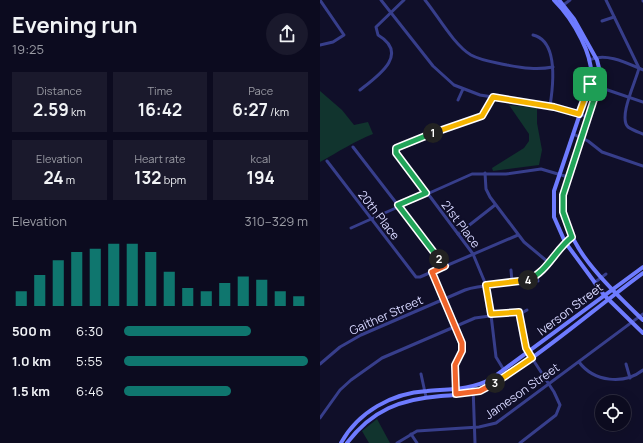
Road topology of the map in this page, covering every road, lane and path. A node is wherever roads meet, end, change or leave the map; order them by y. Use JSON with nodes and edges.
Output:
{"nodes":[{"id":1,"x":320,"y":0,"type":"edge"},
{"id":2,"x":382,"y":0,"type":"edge"},
{"id":3,"x":404,"y":0,"type":"edge"},
{"id":4,"x":425,"y":0,"type":"edge"},
{"id":5,"x":554,"y":0,"type":"edge"},
{"id":6,"x":559,"y":0,"type":"edge"},
{"id":7,"x":570,"y":0,"type":"edge"},
{"id":8,"x":606,"y":0,"type":"edge"},
{"id":9,"x":562,"y":6,"type":"junction"},
{"id":10,"x":392,"y":12,"type":"junction"},
{"id":11,"x":614,"y":17,"type":"junction"},
{"id":12,"x":602,"y":21,"type":"dead end"},
{"id":13,"x":533,"y":35,"type":"dead end"},
{"id":14,"x":320,"y":45,"type":"edge"},
{"id":15,"x":596,"y":57,"type":"junction"},
{"id":16,"x":589,"y":60,"type":"junction"},
{"id":17,"x":553,"y":67,"type":"junction"},
{"id":18,"x":639,"y":68,"type":"junction"},
{"id":19,"x":643,"y":70,"type":"edge"},
{"id":20,"x":590,"y":84,"type":"junction"},
{"id":21,"x":598,"y":87,"type":"junction"},
{"id":22,"x":463,"y":89,"type":"junction"},
{"id":23,"x":360,"y":90,"type":"dead end"},
{"id":24,"x":493,"y":97,"type":"junction"},
{"id":25,"x":630,"y":98,"type":"junction"},
{"id":26,"x":458,"y":100,"type":"dead end"},
{"id":27,"x":643,"y":102,"type":"edge"},
{"id":28,"x":550,"y":106,"type":"junction"},
{"id":29,"x":579,"y":114,"type":"junction"},
{"id":30,"x":588,"y":117,"type":"junction"},
{"id":31,"x":573,"y":134,"type":"junction"},
{"id":32,"x":643,"y":134,"type":"edge"},
{"id":33,"x":582,"y":137,"type":"junction"},
{"id":34,"x":353,"y":147,"type":"dead end"},
{"id":35,"x":327,"y":161,"type":"dead end"},
{"id":36,"x":643,"y":166,"type":"edge"},
{"id":37,"x":485,"y":173,"type":"junction"},
{"id":38,"x":559,"y":174,"type":"junction"},
{"id":39,"x":568,"y":177,"type":"junction"},
{"id":40,"x":426,"y":193,"type":"junction"},
{"id":41,"x":398,"y":205,"type":"junction"},
{"id":42,"x":496,"y":205,"type":"junction"},
{"id":43,"x":370,"y":218,"type":"junction"},
{"id":44,"x":351,"y":228,"type":"dead end"},
{"id":45,"x":458,"y":234,"type":"junction"},
{"id":46,"x":518,"y":235,"type":"junction"},
{"id":47,"x":572,"y":237,"type":"junction"},
{"id":48,"x":565,"y":242,"type":"junction"},
{"id":49,"x":473,"y":254,"type":"junction"},
{"id":50,"x":588,"y":259,"type":"junction"},
{"id":51,"x":548,"y":262,"type":"junction"},
{"id":52,"x":581,"y":264,"type":"junction"},
{"id":53,"x":445,"y":266,"type":"junction"},
{"id":54,"x":593,"y":266,"type":"junction"},
{"id":55,"x":643,"y":267,"type":"edge"},
{"id":56,"x":511,"y":270,"type":"dead end"},
{"id":57,"x":432,"y":272,"type":"junction"},
{"id":58,"x":586,"y":272,"type":"junction"},
{"id":59,"x":643,"y":273,"type":"edge"},
{"id":60,"x":606,"y":274,"type":"dead end"},
{"id":61,"x":536,"y":275,"type":"junction"},
{"id":62,"x":601,"y":278,"type":"junction"},
{"id":63,"x":512,"y":282,"type":"junction"},
{"id":64,"x":538,"y":282,"type":"dead end"},
{"id":65,"x":594,"y":283,"type":"junction"},
{"id":66,"x":486,"y":285,"type":"junction"},
{"id":67,"x":611,"y":290,"type":"junction"},
{"id":68,"x":616,"y":294,"type":"junction"},
{"id":69,"x":604,"y":295,"type":"junction"},
{"id":70,"x":444,"y":298,"type":"junction"},
{"id":71,"x":608,"y":300,"type":"junction"},
{"id":72,"x":527,"y":310,"type":"dead end"},
{"id":73,"x":520,"y":313,"type":"junction"},
{"id":74,"x":491,"y":314,"type":"junction"},
{"id":75,"x":642,"y":317,"type":"edge"},
{"id":76,"x":631,"y":322,"type":"junction"},
{"id":77,"x":456,"y":326,"type":"junction"},
{"id":78,"x":643,"y":333,"type":"edge"},
{"id":79,"x":528,"y":352,"type":"junction"},
{"id":80,"x":532,"y":358,"type":"junction"},
{"id":81,"x":579,"y":362,"type":"junction"},
{"id":82,"x":320,"y":364,"type":"edge"},
{"id":83,"x":626,"y":364,"type":"dead end"},
{"id":84,"x":504,"y":370,"type":"junction"},
{"id":85,"x":643,"y":370,"type":"edge"},
{"id":86,"x":421,"y":374,"type":"dead end"},
{"id":87,"x":507,"y":374,"type":"junction"},
{"id":88,"x":630,"y":378,"type":"junction"},
{"id":89,"x":549,"y":384,"type":"junction"},
{"id":90,"x":473,"y":386,"type":"junction"},
{"id":91,"x":456,"y":388,"type":"junction"},
{"id":92,"x":426,"y":391,"type":"junction"},
{"id":93,"x":474,"y":392,"type":"junction"},
{"id":94,"x":456,"y":394,"type":"junction"},
{"id":95,"x":426,"y":397,"type":"junction"},
{"id":96,"x":320,"y":418,"type":"edge"},
{"id":97,"x":475,"y":428,"type":"junction"},
{"id":98,"x":411,"y":434,"type":"junction"},
{"id":99,"x":340,"y":443,"type":"edge"},
{"id":100,"x":347,"y":443,"type":"edge"},
{"id":101,"x":397,"y":443,"type":"edge"},
{"id":102,"x":417,"y":443,"type":"edge"},
{"id":103,"x":475,"y":443,"type":"edge"},
{"id":104,"x":520,"y":443,"type":"edge"}],
"edges":[{"from":1,"to":14,"type":"street"},
{"from":2,"to":10,"type":"street"},
{"from":3,"to":10,"type":"street"},
{"from":4,"to":17,"type":"street"},
{"from":5,"to":9,"type":"street"},
{"from":6,"to":9,"type":"street"},
{"from":7,"to":9,"type":"street"},
{"from":8,"to":11,"type":"street"},
{"from":9,"to":15,"type":"street"},
{"from":9,"to":16,"type":"street"},
{"from":10,"to":22,"type":"street"},
{"from":10,"to":23,"type":"street"},
{"from":11,"to":12,"type":"street"},
{"from":11,"to":18,"type":"street"},
{"from":13,"to":17,"type":"street"},
{"from":15,"to":16,"type":"street"},
{"from":15,"to":18,"type":"street"},
{"from":15,"to":21,"type":"street"},
{"from":16,"to":20,"type":"street"},
{"from":17,"to":28,"type":"street"},
{"from":18,"to":19,"type":"street"},
{"from":18,"to":25,"type":"street"},
{"from":20,"to":21,"type":"street"},
{"from":20,"to":29,"type":"street"},
{"from":21,"to":25,"type":"street"},
{"from":21,"to":30,"type":"street"},
{"from":22,"to":24,"type":"street"},
{"from":22,"to":26,"type":"street"},
{"from":24,"to":28,"type":"street"},
{"from":24,"to":40,"type":"street","name":"21st Place"},
{"from":25,"to":27,"type":"street"},
{"from":25,"to":32,"type":"street"},
{"from":28,"to":29,"type":"street"},
{"from":29,"to":30,"type":"street"},
{"from":29,"to":31,"type":"street"},
{"from":30,"to":33,"type":"street"},
{"from":31,"to":33,"type":"street"},
{"from":31,"to":38,"type":"street"},
{"from":33,"to":36,"type":"street"},
{"from":33,"to":39,"type":"street"},
{"from":34,"to":41,"type":"street"},
{"from":35,"to":43,"type":"street","name":"20th Place"},
{"from":37,"to":38,"type":"street"},
{"from":37,"to":40,"type":"street"},
{"from":37,"to":42,"type":"street"},
{"from":38,"to":39,"type":"street"},
{"from":38,"to":48,"type":"street"},
{"from":39,"to":47,"type":"street"},
{"from":40,"to":41,"type":"street"},
{"from":40,"to":45,"type":"street","name":"21st Place"},
{"from":41,"to":43,"type":"street"},
{"from":41,"to":53,"type":"street"},
{"from":42,"to":45,"type":"street"},
{"from":42,"to":46,"type":"street"},
{"from":43,"to":44,"type":"street"},
{"from":43,"to":57,"type":"street","name":"20th Place"},
{"from":45,"to":49,"type":"street","name":"21st Place"},
{"from":46,"to":49,"type":"street"},
{"from":46,"to":51,"type":"street"},
{"from":47,"to":48,"type":"street","name":"Gaither Street"},
{"from":47,"to":50,"type":"street"},
{"from":48,"to":51,"type":"street","name":"Gaither Street"},
{"from":48,"to":52,"type":"street"},
{"from":49,"to":53,"type":"street"},
{"from":49,"to":66,"type":"street","name":"21st Place"},
{"from":50,"to":52,"type":"street"},
{"from":50,"to":54,"type":"street"},
{"from":51,"to":61,"type":"street","name":"Gaither Street"},
{"from":52,"to":58,"type":"street"},
{"from":53,"to":57,"type":"street"},
{"from":54,"to":58,"type":"street"},
{"from":54,"to":62,"type":"street"},
{"from":55,"to":67,"type":"street","name":"Iverson Street"},
{"from":56,"to":63,"type":"street"},
{"from":57,"to":70,"type":"street"},
{"from":58,"to":65,"type":"street"},
{"from":59,"to":68,"type":"street","name":"Iverson Street"},
{"from":60,"to":62,"type":"street"},
{"from":61,"to":63,"type":"street","name":"Gaither Street"},
{"from":61,"to":64,"type":"street"},
{"from":62,"to":65,"type":"street"},
{"from":62,"to":67,"type":"street"},
{"from":63,"to":66,"type":"street","name":"Gaither Street"},
{"from":65,"to":69,"type":"street"},
{"from":66,"to":70,"type":"street","name":"Gaither Street"},
{"from":66,"to":74,"type":"street","name":"21st Place"},
{"from":67,"to":68,"type":"street"},
{"from":67,"to":69,"type":"street","name":"Iverson Street"},
{"from":68,"to":71,"type":"street","name":"Iverson Street"},
{"from":68,"to":75,"type":"street"},
{"from":69,"to":71,"type":"street"},
{"from":69,"to":79,"type":"street","name":"Iverson Street"},
{"from":70,"to":77,"type":"street"},
{"from":70,"to":82,"type":"street","name":"Gaither Street"},
{"from":71,"to":76,"type":"street"},
{"from":71,"to":80,"type":"street","name":"Iverson Street"},
{"from":72,"to":73,"type":"street"},
{"from":73,"to":74,"type":"street"},
{"from":73,"to":79,"type":"street"},
{"from":74,"to":77,"type":"street"},
{"from":74,"to":84,"type":"street","name":"21st Place"},
{"from":75,"to":76,"type":"street","name":"Jameson Street"},
{"from":76,"to":78,"type":"street"},
{"from":76,"to":81,"type":"street","name":"Jameson Street"},
{"from":77,"to":91,"type":"street"},
{"from":77,"to":96,"type":"street"},
{"from":79,"to":80,"type":"street"},
{"from":79,"to":84,"type":"street","name":"Iverson Street"},
{"from":80,"to":87,"type":"street","name":"Iverson Street"},
{"from":80,"to":89,"type":"street"},
{"from":81,"to":88,"type":"street"},
{"from":81,"to":89,"type":"street","name":"Jameson Street"},
{"from":83,"to":88,"type":"street"},
{"from":84,"to":87,"type":"street","name":"21st Place"},
{"from":84,"to":90,"type":"street","name":"Iverson Street"},
{"from":85,"to":88,"type":"street"},
{"from":86,"to":92,"type":"street"},
{"from":87,"to":93,"type":"street","name":"Iverson Street"},
{"from":89,"to":97,"type":"street","name":"Jameson Street"},
{"from":89,"to":104,"type":"street"},
{"from":90,"to":91,"type":"street","name":"Iverson Street"},
{"from":90,"to":93,"type":"street"},
{"from":91,"to":92,"type":"street","name":"Iverson Street"},
{"from":91,"to":94,"type":"street"},
{"from":92,"to":95,"type":"street"},
{"from":92,"to":99,"type":"street","name":"Iverson Street"},
{"from":93,"to":94,"type":"street","name":"Iverson Street"},
{"from":93,"to":97,"type":"street"},
{"from":94,"to":95,"type":"street","name":"Iverson Street"},
{"from":95,"to":100,"type":"street","name":"Iverson Street"},
{"from":97,"to":98,"type":"street","name":"Jameson Street"},
{"from":97,"to":103,"type":"street"},
{"from":98,"to":101,"type":"street","name":"Jameson Street"},
{"from":98,"to":102,"type":"street"}]}
